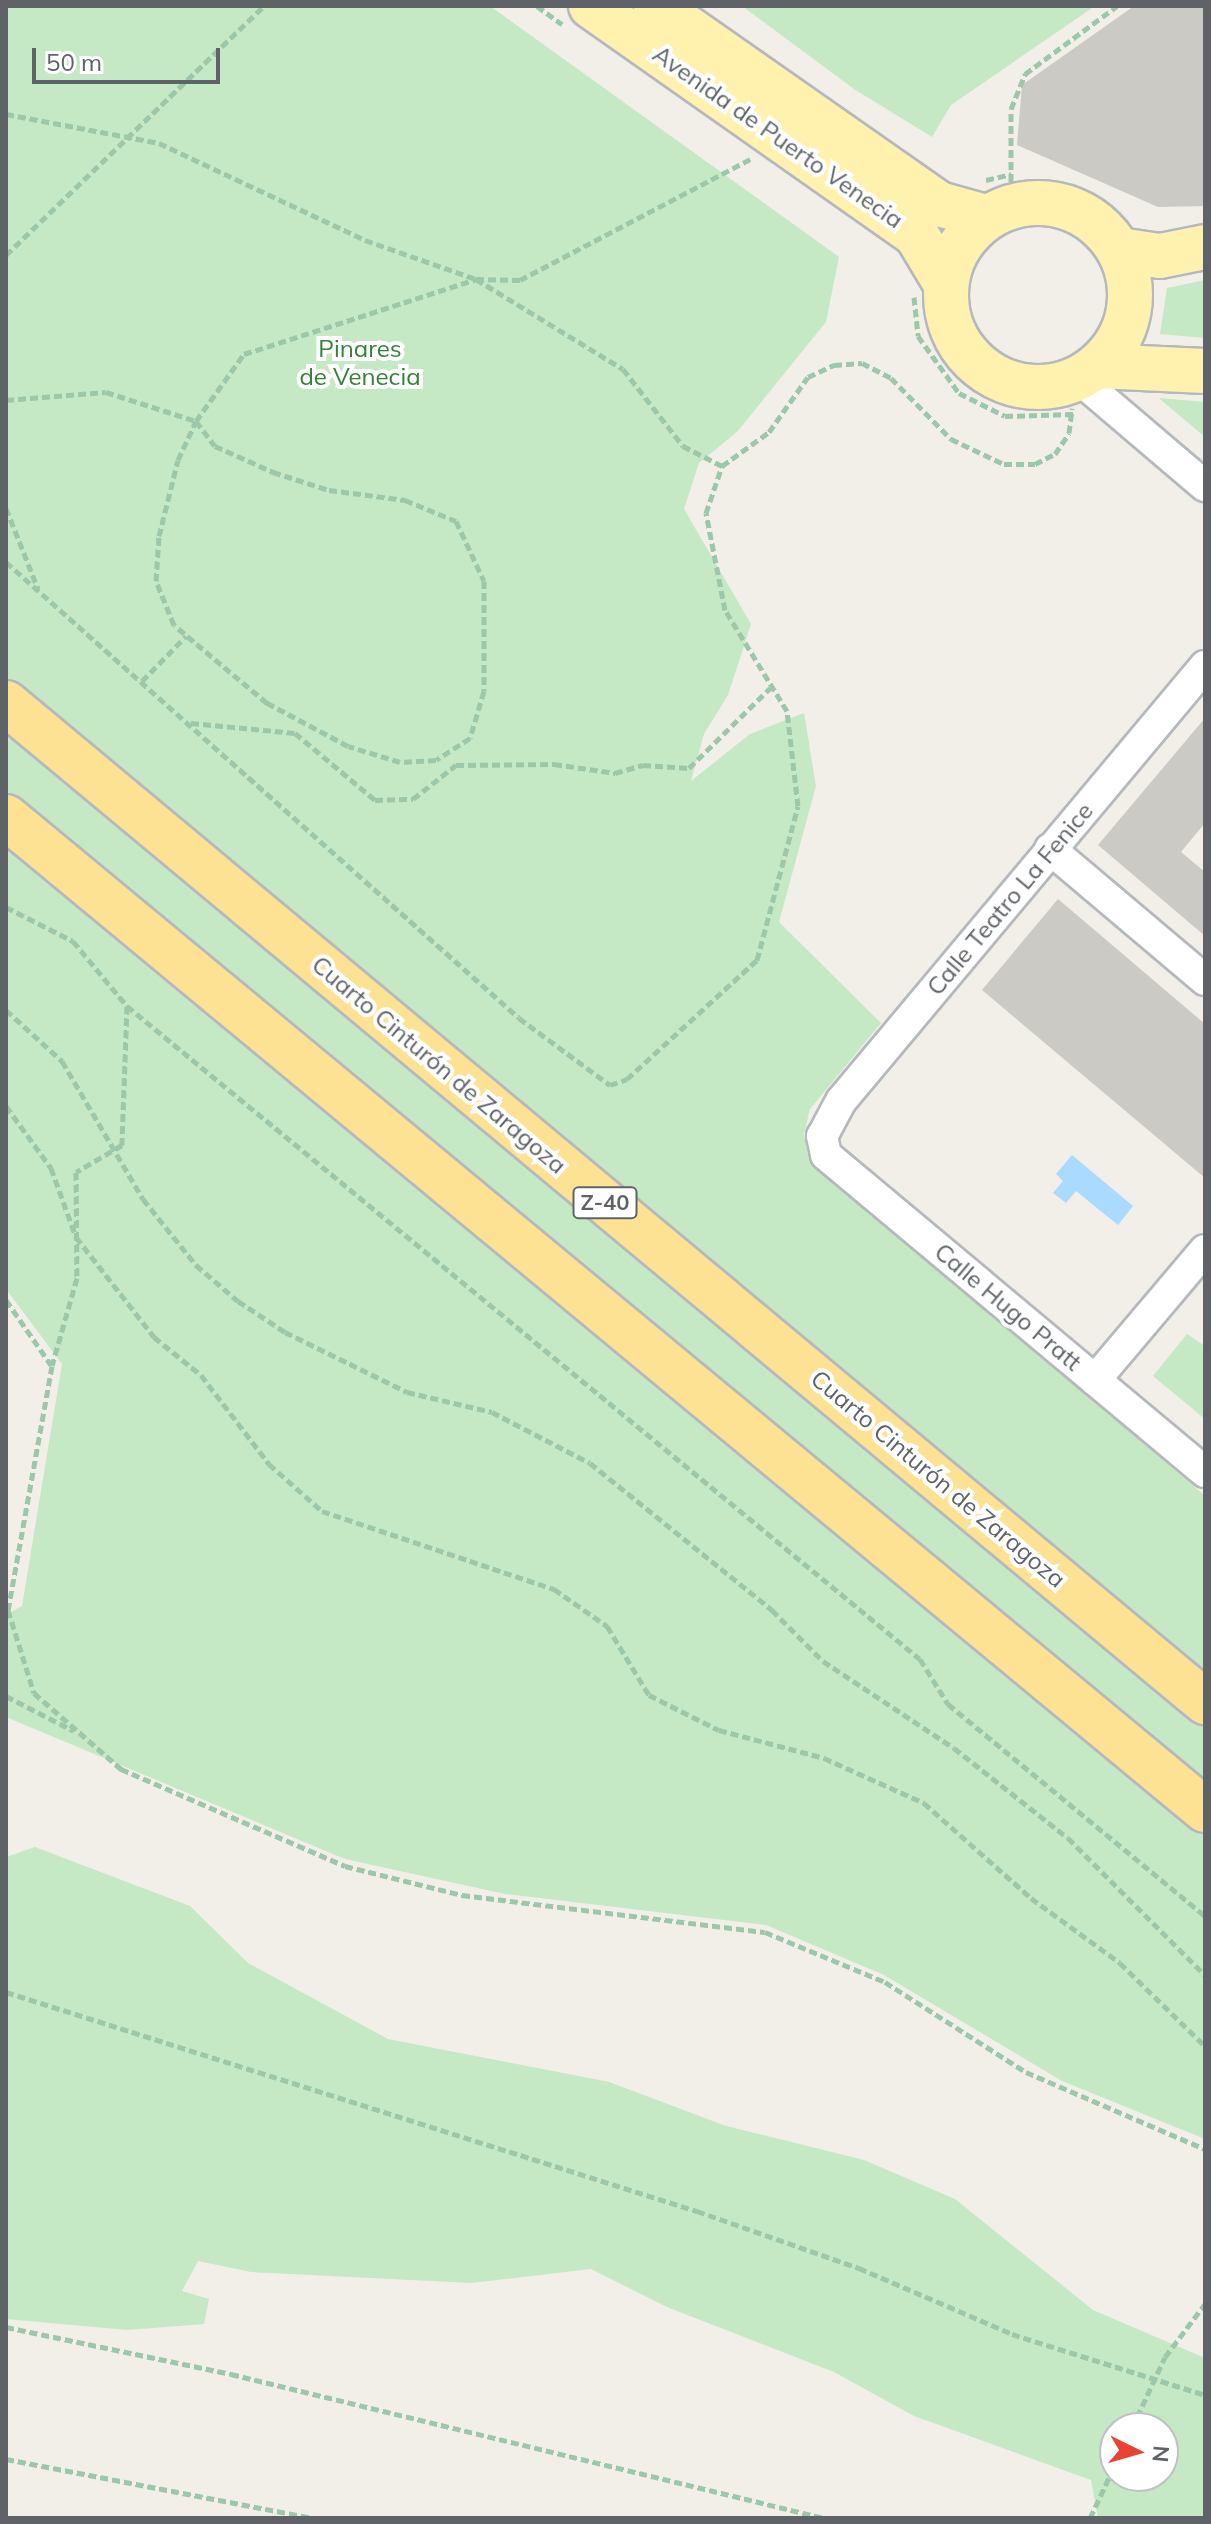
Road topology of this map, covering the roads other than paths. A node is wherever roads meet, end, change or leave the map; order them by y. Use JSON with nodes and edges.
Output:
{"nodes":[{"id":1,"x":591,"y":6,"type":"edge"},
{"id":2,"x":656,"y":6,"type":"edge"},
{"id":3,"x":999,"y":212,"type":"junction"},
{"id":4,"x":1205,"y":247,"type":"edge"},
{"id":5,"x":1119,"y":250,"type":"junction"},
{"id":6,"x":930,"y":287,"type":"junction"},
{"id":7,"x":1205,"y":371,"type":"edge"},
{"id":8,"x":1078,"y":385,"type":"junction"},
{"id":9,"x":1205,"y":486,"type":"edge"},
{"id":10,"x":1205,"y":666,"type":"edge"},
{"id":11,"x":6,"y":703,"type":"edge"},
{"id":12,"x":6,"y":817,"type":"edge"},
{"id":13,"x":1050,"y":849,"type":"junction"},
{"id":14,"x":1205,"y":980,"type":"edge"},
{"id":15,"x":822,"y":1136,"type":"joint"},
{"id":16,"x":1205,"y":1250,"type":"edge"},
{"id":17,"x":1095,"y":1380,"type":"junction"},
{"id":18,"x":1205,"y":1472,"type":"edge"},
{"id":19,"x":1205,"y":1702,"type":"edge"},
{"id":20,"x":1205,"y":1810,"type":"edge"}],
"edges":[{"from":1,"to":6,"type":"main road","name":"Avenida de Puerto Venecia"},
{"from":2,"to":3,"type":"main road","name":"Avenida de Puerto Venecia"},
{"from":3,"to":5,"type":"main road"},
{"from":3,"to":6,"type":"main road"},
{"from":4,"to":5,"type":"main road"},
{"from":5,"to":8,"type":"main road"},
{"from":6,"to":8,"type":"main road"},
{"from":7,"to":8,"type":"main road"},
{"from":8,"to":9,"type":"street"},
{"from":10,"to":13,"type":"street","name":"Calle Teatro La Fenice"},
{"from":11,"to":19,"type":"highway","name":"Cuarto Cinturón de Zaragoza","number":"Z-40"},
{"from":12,"to":20,"type":"highway"},
{"from":13,"to":14,"type":"street"},
{"from":13,"to":15,"type":"street","name":"Calle Teatro La Fenice"},
{"from":15,"to":17,"type":"street","name":"Calle Hugo Pratt"},
{"from":16,"to":17,"type":"street"},
{"from":17,"to":18,"type":"street","name":"Calle Hugo Pratt"}]}
